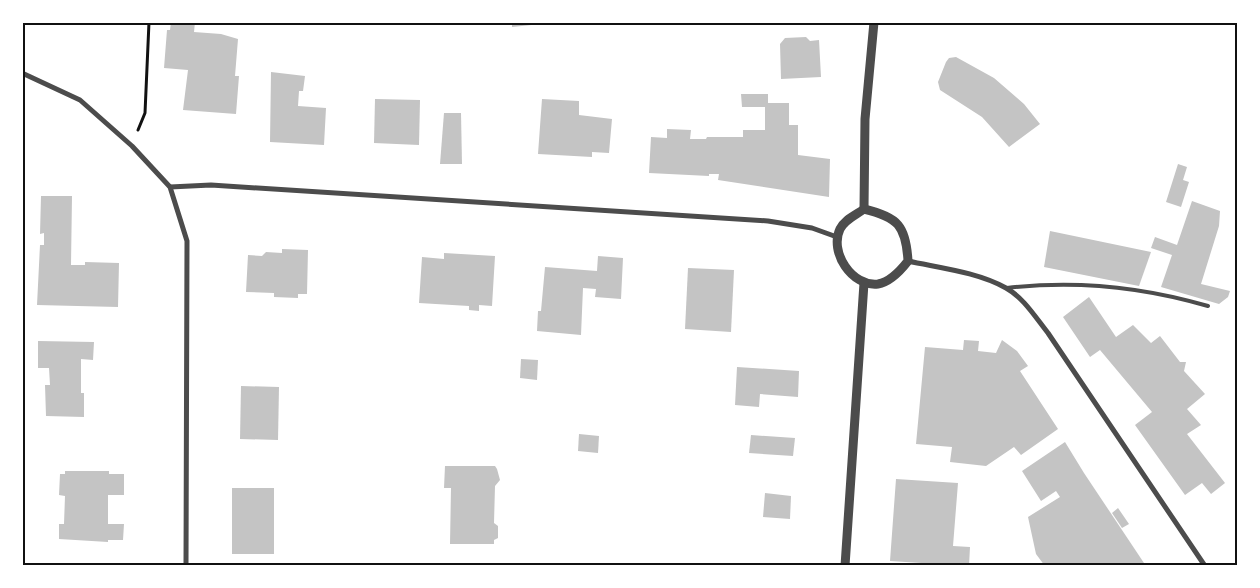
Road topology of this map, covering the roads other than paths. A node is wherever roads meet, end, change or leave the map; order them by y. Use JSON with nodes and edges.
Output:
{"nodes":[{"id":1,"x":874,"y":22,"type":"edge"},
{"id":2,"x":22,"y":73,"type":"edge"},
{"id":3,"x":170,"y":187,"type":"junction"},
{"id":4,"x":864,"y":209,"type":"junction"},
{"id":5,"x":837,"y":237,"type":"junction"},
{"id":6,"x":908,"y":261,"type":"junction"},
{"id":7,"x":864,"y":283,"type":"junction"},
{"id":8,"x":1007,"y":288,"type":"junction"},
{"id":9,"x":1208,"y":306,"type":"dead end"},
{"id":10,"x":186,"y":566,"type":"edge"},
{"id":11,"x":844,"y":566,"type":"edge"},
{"id":12,"x":1205,"y":566,"type":"edge"}],
"edges":[{"from":1,"to":4,"type":"street"},
{"from":2,"to":3,"type":"street"},
{"from":3,"to":5,"type":"street"},
{"from":3,"to":10,"type":"street"},
{"from":4,"to":5,"type":"street"},
{"from":4,"to":6,"type":"street"},
{"from":5,"to":7,"type":"street"},
{"from":6,"to":7,"type":"street"},
{"from":6,"to":8,"type":"street"},
{"from":7,"to":11,"type":"street"},
{"from":8,"to":9,"type":"lane"},
{"from":8,"to":12,"type":"street"}]}
